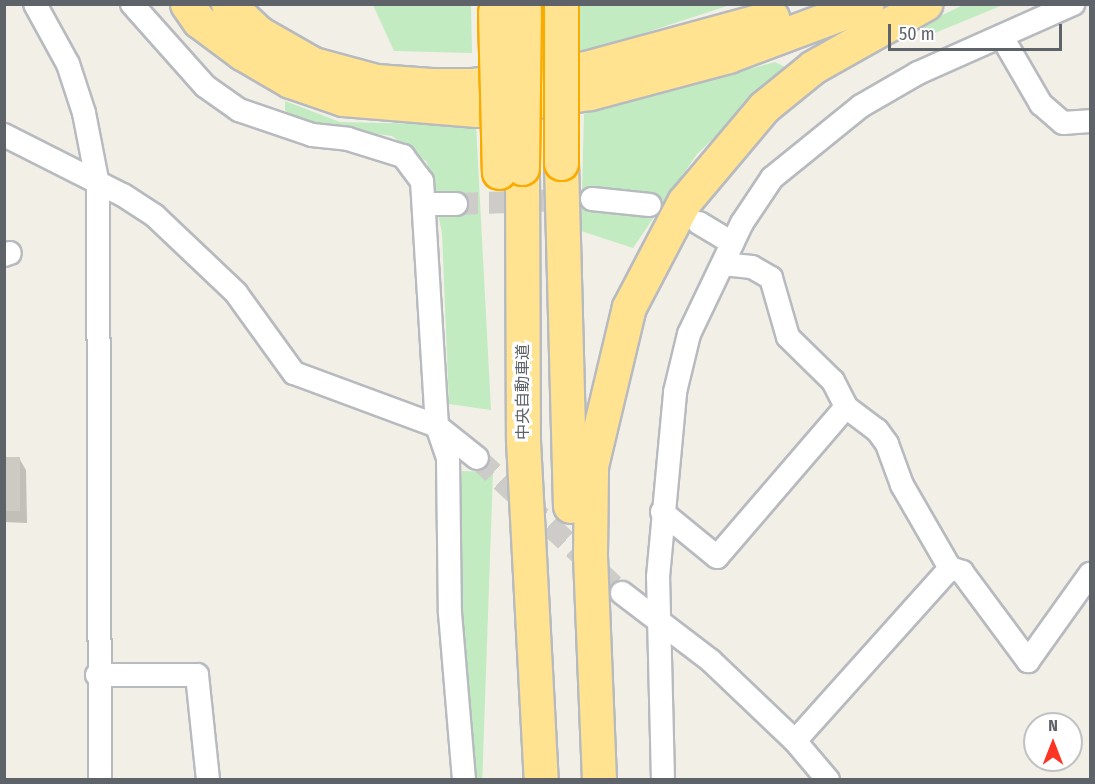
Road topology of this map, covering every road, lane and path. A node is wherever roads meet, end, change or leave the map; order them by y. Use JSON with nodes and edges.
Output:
{"nodes":[{"id":1,"x":35,"y":4,"type":"edge"},
{"id":2,"x":132,"y":4,"type":"edge"},
{"id":3,"x":188,"y":4,"type":"edge"},
{"id":4,"x":228,"y":4,"type":"edge"},
{"id":5,"x":561,"y":4,"type":"edge"},
{"id":6,"x":808,"y":4,"type":"edge"},
{"id":7,"x":867,"y":4,"type":"edge"},
{"id":8,"x":925,"y":4,"type":"edge"},
{"id":9,"x":1072,"y":4,"type":"edge"},
{"id":10,"x":509,"y":7,"type":"edge"},
{"id":11,"x":1002,"y":37,"type":"junction"},
{"id":12,"x":1090,"y":121,"type":"edge"},
{"id":13,"x":4,"y":135,"type":"edge"},
{"id":14,"x":98,"y":185,"type":"junction"},
{"id":15,"x":592,"y":199,"type":"tunnel mouth"},
{"id":16,"x":426,"y":204,"type":"junction"},
{"id":17,"x":456,"y":204,"type":"tunnel mouth"},
{"id":18,"x":650,"y":205,"type":"dead end"},
{"id":19,"x":699,"y":223,"type":"dead end"},
{"id":20,"x":732,"y":243,"type":"junction"},
{"id":21,"x":723,"y":264,"type":"junction"},
{"id":22,"x":846,"y":407,"type":"junction"},
{"id":23,"x":437,"y":426,"type":"junction"},
{"id":24,"x":477,"y":458,"type":"tunnel mouth"},
{"id":25,"x":662,"y":512,"type":"junction"},
{"id":26,"x":950,"y":568,"type":"junction"},
{"id":27,"x":1090,"y":574,"type":"edge"},
{"id":28,"x":622,"y":593,"type":"tunnel mouth"},
{"id":29,"x":660,"y":620,"type":"junction"},
{"id":30,"x":97,"y":675,"type":"junction"},
{"id":31,"x":795,"y":741,"type":"junction"},
{"id":32,"x":100,"y":780,"type":"edge"},
{"id":33,"x":208,"y":780,"type":"edge"},
{"id":34,"x":464,"y":780,"type":"edge"},
{"id":35,"x":541,"y":780,"type":"edge"},
{"id":36,"x":583,"y":780,"type":"edge"},
{"id":37,"x":598,"y":780,"type":"edge"},
{"id":38,"x":663,"y":780,"type":"edge"},
{"id":39,"x":828,"y":780,"type":"edge"}],
"edges":[{"from":1,"to":14,"type":"street"},
{"from":2,"to":16,"type":"street"},
{"from":3,"to":7,"type":"highway"},
{"from":4,"to":6,"type":"highway"},
{"from":5,"to":36,"type":"highway","bridge":true},
{"from":8,"to":37,"type":"highway"},
{"from":9,"to":11,"type":"street"},
{"from":10,"to":35,"type":"highway","name":"中央自動車道","bridge":true},
{"from":11,"to":12,"type":"street"},
{"from":11,"to":20,"type":"street"},
{"from":13,"to":14,"type":"street"},
{"from":14,"to":23,"type":"street"},
{"from":14,"to":30,"type":"street"},
{"from":15,"to":18,"type":"street"},
{"from":16,"to":17,"type":"street"},
{"from":16,"to":23,"type":"street"},
{"from":19,"to":20,"type":"street"},
{"from":20,"to":21,"type":"street"},
{"from":21,"to":22,"type":"street"},
{"from":21,"to":25,"type":"street"},
{"from":22,"to":25,"type":"street"},
{"from":22,"to":26,"type":"street"},
{"from":23,"to":24,"type":"street"},
{"from":23,"to":34,"type":"street"},
{"from":25,"to":29,"type":"street"},
{"from":26,"to":27,"type":"street"},
{"from":26,"to":31,"type":"street"},
{"from":28,"to":29,"type":"street"},
{"from":29,"to":31,"type":"street"},
{"from":29,"to":38,"type":"street"},
{"from":30,"to":32,"type":"street"},
{"from":30,"to":33,"type":"street"},
{"from":31,"to":39,"type":"street"}]}
